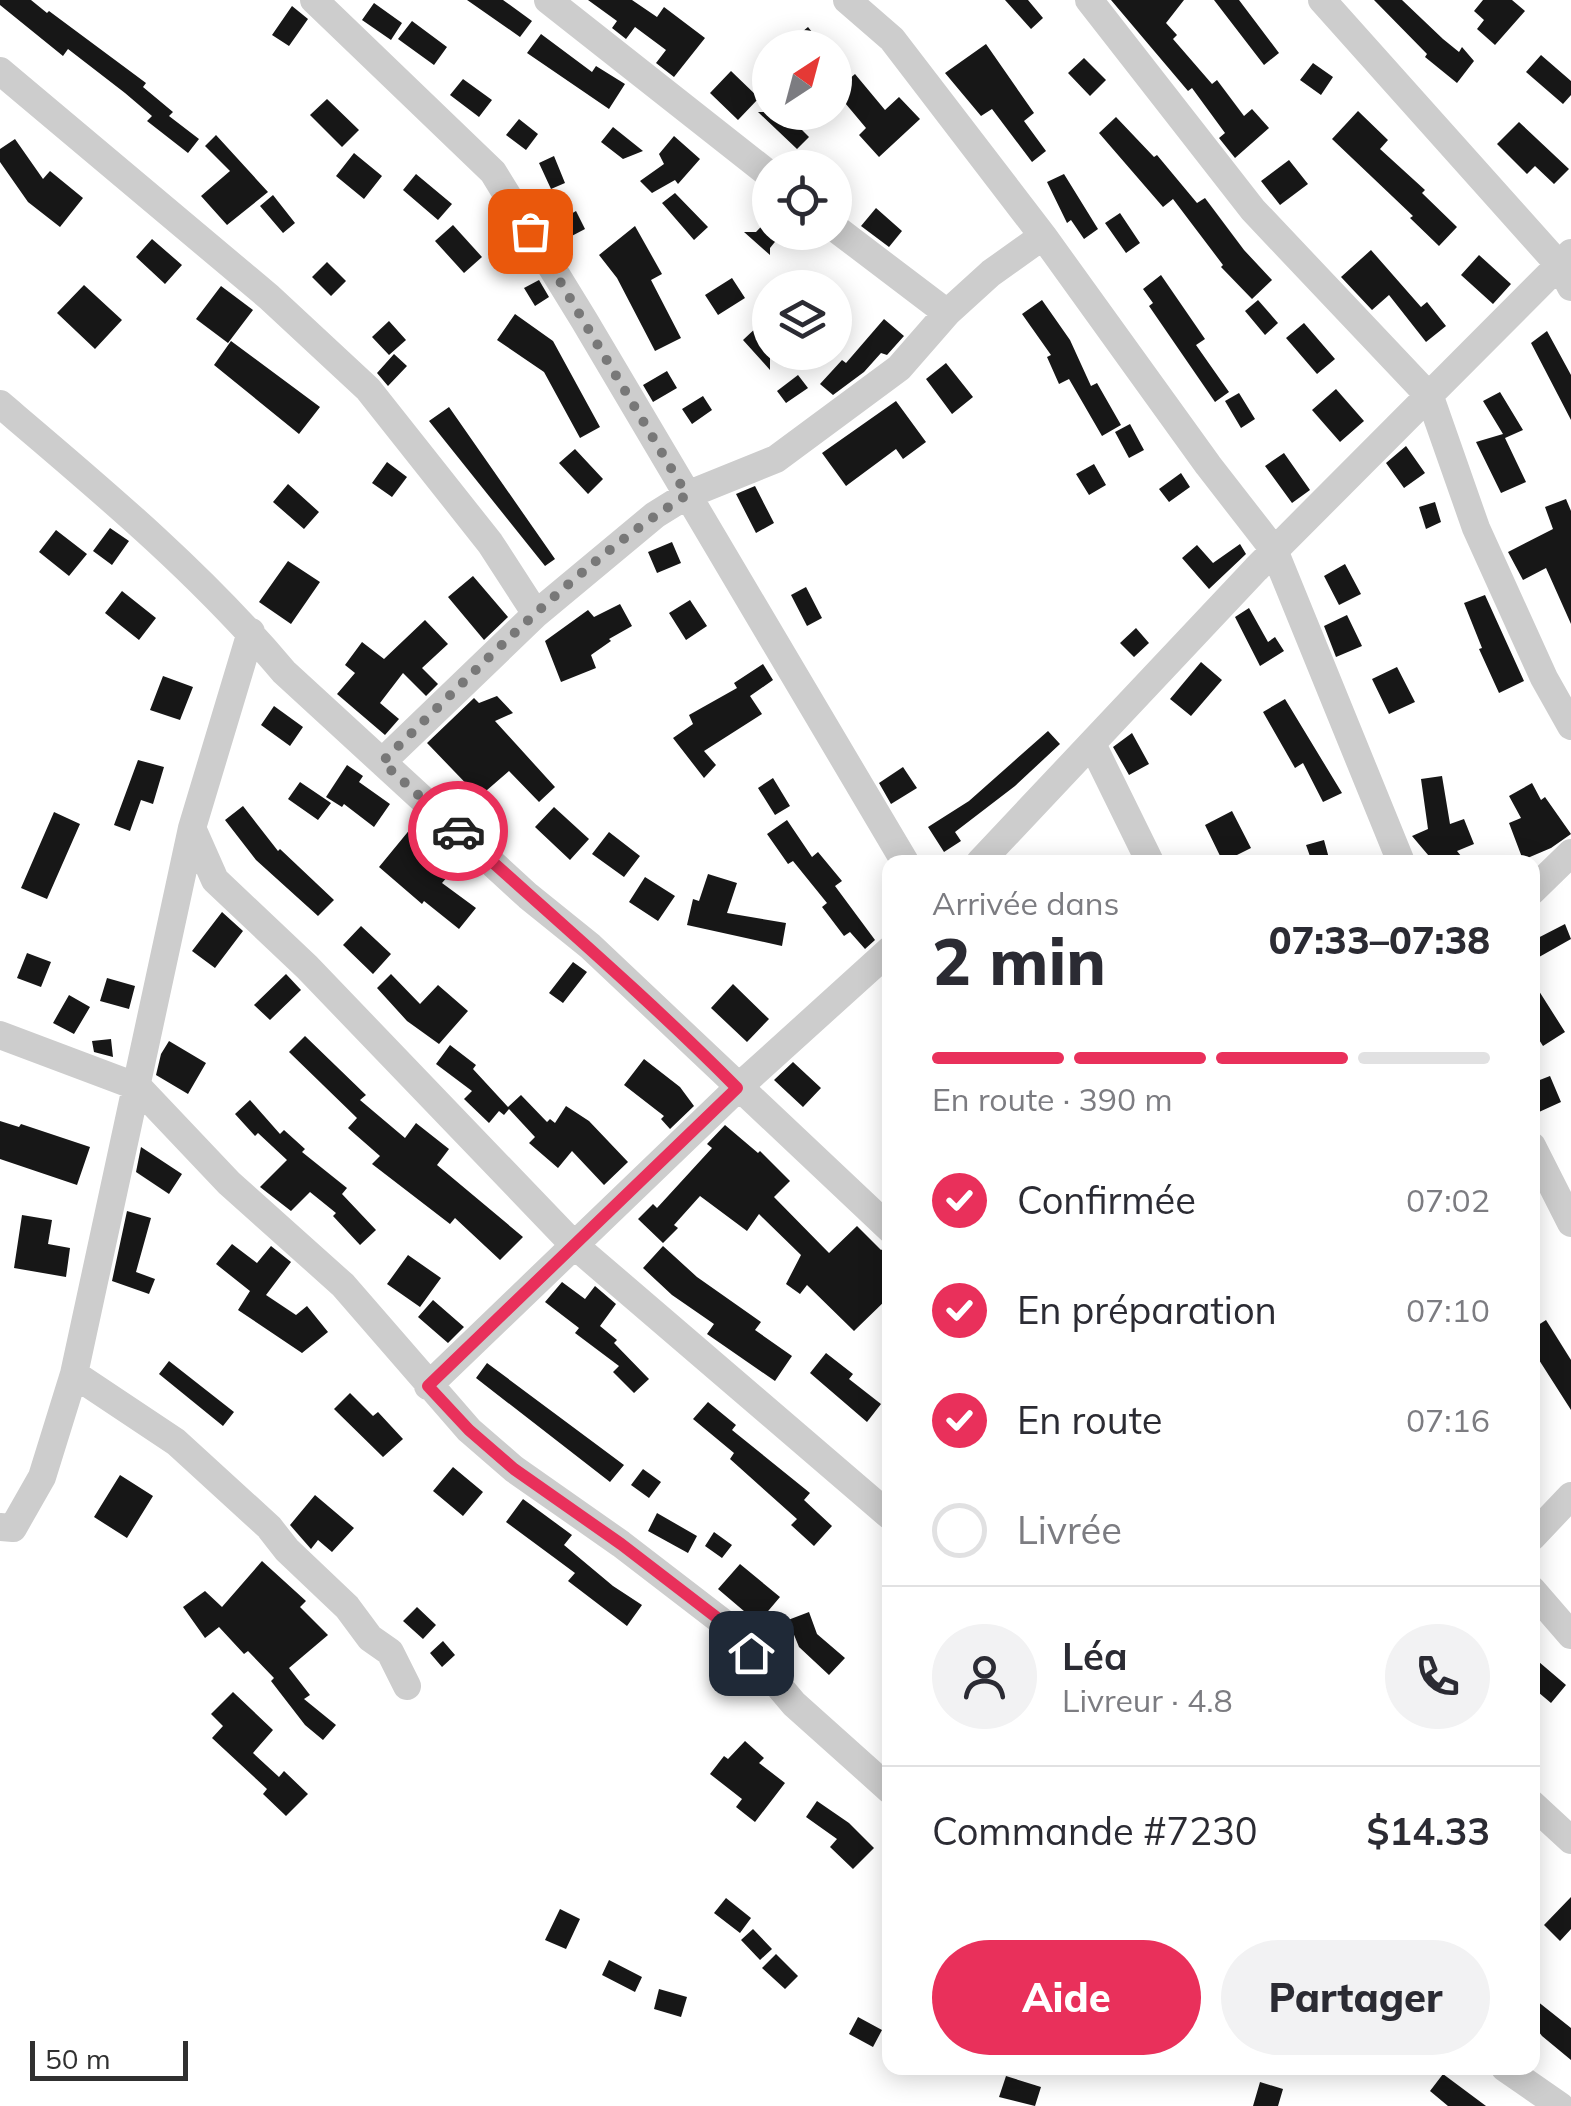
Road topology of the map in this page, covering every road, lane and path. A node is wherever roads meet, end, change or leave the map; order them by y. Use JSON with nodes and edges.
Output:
{"nodes":[{"id":1,"x":314,"y":0,"type":"edge"},
{"id":2,"x":548,"y":0,"type":"edge"},
{"id":3,"x":848,"y":0,"type":"edge"},
{"id":4,"x":1089,"y":0,"type":"edge"},
{"id":5,"x":1322,"y":0,"type":"edge"},
{"id":6,"x":0,"y":71,"type":"edge"},
{"id":7,"x":752,"y":161,"type":"edge"},
{"id":8,"x":1043,"y":236,"type":"junction"},
{"id":9,"x":852,"y":241,"type":"edge"},
{"id":10,"x":1567,"y":269,"type":"edge"},
{"id":11,"x":946,"y":313,"type":"junction"},
{"id":12,"x":1430,"y":397,"type":"junction"},
{"id":13,"x":0,"y":404,"type":"edge"},
{"id":14,"x":687,"y":495,"type":"junction"},
{"id":15,"x":1274,"y":550,"type":"junction"},
{"id":16,"x":536,"y":614,"type":"junction"},
{"id":17,"x":251,"y":632,"type":"junction"},
{"id":18,"x":1571,"y":726,"type":"edge"},
{"id":19,"x":1092,"y":744,"type":"junction"},
{"id":20,"x":382,"y":762,"type":"junction"},
{"id":21,"x":192,"y":828,"type":"junction"},
{"id":22,"x":1571,"y":853,"type":"edge"},
{"id":23,"x":901,"y":855,"type":"edge"},
{"id":24,"x":987,"y":855,"type":"edge"},
{"id":25,"x":1147,"y":855,"type":"edge"},
{"id":26,"x":1398,"y":855,"type":"edge"},
{"id":27,"x":1540,"y":882,"type":"edge"},
{"id":28,"x":882,"y":957,"type":"edge"},
{"id":29,"x":0,"y":1035,"type":"edge"},
{"id":30,"x":138,"y":1087,"type":"junction"},
{"id":31,"x":737,"y":1088,"type":"junction"},
{"id":32,"x":1540,"y":1162,"type":"edge"},
{"id":33,"x":882,"y":1222,"type":"edge"},
{"id":34,"x":1571,"y":1223,"type":"edge"},
{"id":35,"x":573,"y":1244,"type":"junction"},
{"id":36,"x":74,"y":1374,"type":"junction"},
{"id":37,"x":428,"y":1386,"type":"junction"},
{"id":38,"x":1571,"y":1496,"type":"edge"},
{"id":39,"x":882,"y":1509,"type":"edge"},
{"id":40,"x":0,"y":1527,"type":"edge"},
{"id":41,"x":1540,"y":1529,"type":"edge"},
{"id":42,"x":1540,"y":1599,"type":"edge"},
{"id":43,"x":1571,"y":1634,"type":"edge"},
{"id":44,"x":407,"y":1686,"type":"dead end"},
{"id":45,"x":882,"y":1783,"type":"edge"},
{"id":46,"x":1540,"y":1811,"type":"edge"},
{"id":47,"x":1571,"y":1840,"type":"edge"},
{"id":48,"x":1514,"y":2075,"type":"edge"},
{"id":49,"x":1560,"y":2106,"type":"edge"}],
"edges":[{"from":1,"to":14,"type":"street"},
{"from":2,"to":7,"type":"street"},
{"from":3,"to":8,"type":"street"},
{"from":4,"to":12,"type":"street"},
{"from":5,"to":10,"type":"street"},
{"from":6,"to":16,"type":"street"},
{"from":8,"to":11,"type":"street"},
{"from":8,"to":15,"type":"street"},
{"from":9,"to":11,"type":"street"},
{"from":10,"to":12,"type":"street"},
{"from":11,"to":14,"type":"street"},
{"from":12,"to":15,"type":"street"},
{"from":12,"to":18,"type":"street"},
{"from":13,"to":17,"type":"street"},
{"from":14,"to":16,"type":"street"},
{"from":14,"to":23,"type":"street"},
{"from":15,"to":19,"type":"street"},
{"from":15,"to":26,"type":"street"},
{"from":16,"to":20,"type":"street"},
{"from":17,"to":20,"type":"street"},
{"from":17,"to":21,"type":"street"},
{"from":19,"to":24,"type":"street"},
{"from":19,"to":25,"type":"street"},
{"from":20,"to":31,"type":"street"},
{"from":21,"to":30,"type":"street"},
{"from":21,"to":35,"type":"street"},
{"from":22,"to":27,"type":"street"},
{"from":28,"to":31,"type":"street"},
{"from":29,"to":30,"type":"street"},
{"from":30,"to":36,"type":"street"},
{"from":30,"to":37,"type":"street"},
{"from":31,"to":33,"type":"street"},
{"from":31,"to":35,"type":"street"},
{"from":32,"to":34,"type":"street"},
{"from":35,"to":37,"type":"street"},
{"from":35,"to":39,"type":"street"},
{"from":36,"to":40,"type":"street"},
{"from":36,"to":44,"type":"street"},
{"from":37,"to":45,"type":"street"},
{"from":38,"to":41,"type":"street"},
{"from":42,"to":43,"type":"street"},
{"from":46,"to":47,"type":"street"},
{"from":48,"to":49,"type":"street"}]}
